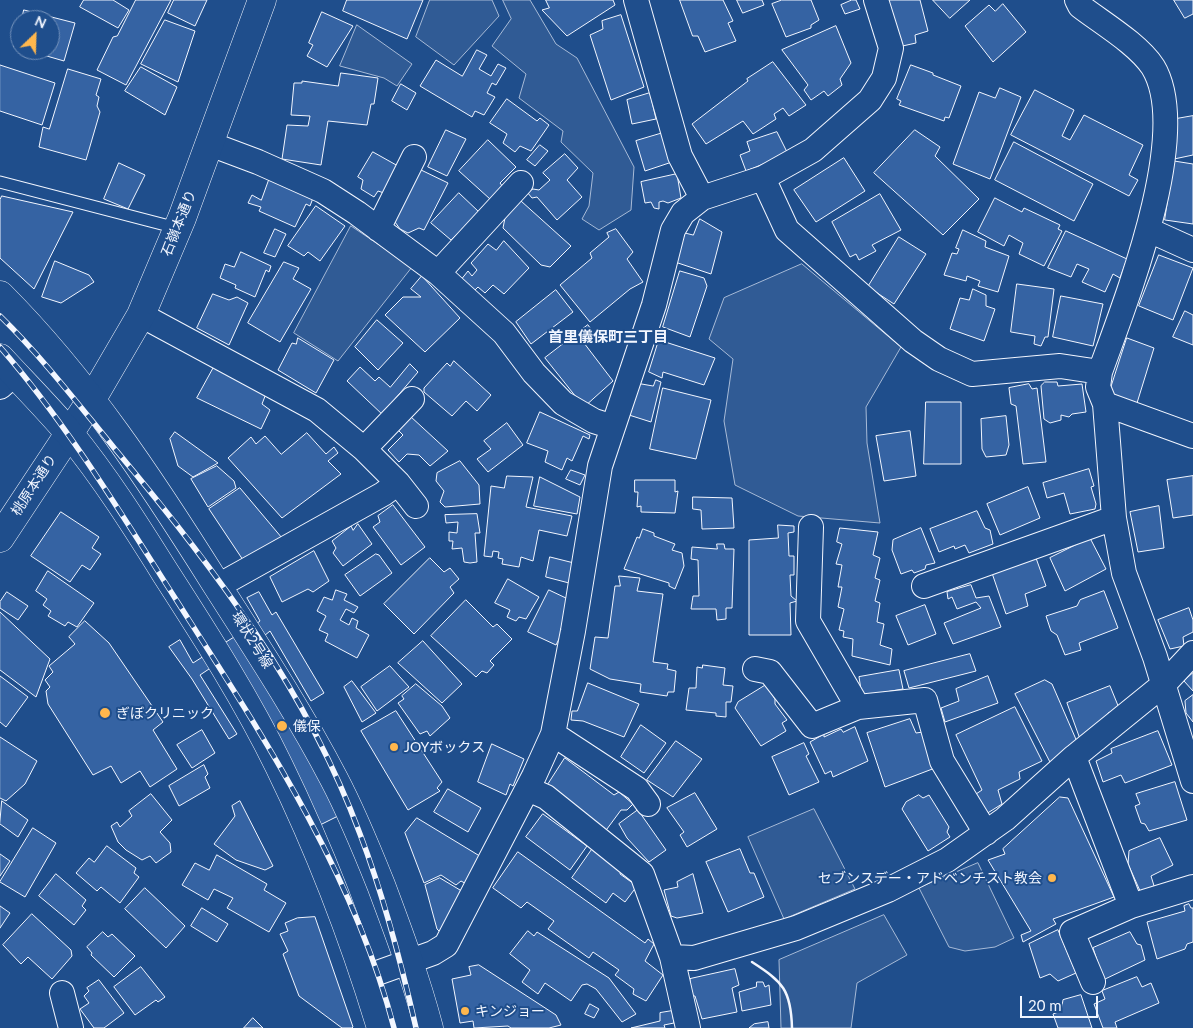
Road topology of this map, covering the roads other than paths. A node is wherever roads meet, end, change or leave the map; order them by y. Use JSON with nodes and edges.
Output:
{"nodes":[{"id":1,"x":636,"y":0,"type":"edge"},
{"id":2,"x":876,"y":0,"type":"edge"},
{"id":3,"x":1077,"y":0,"type":"edge"},
{"id":4,"x":259,"y":1,"type":"edge"},
{"id":5,"x":210,"y":144,"type":"junction"},
{"id":6,"x":414,"y":156,"type":"dead end"},
{"id":7,"x":763,"y":178,"type":"junction"},
{"id":8,"x":0,"y":182,"type":"edge"},
{"id":9,"x":521,"y":183,"type":"dead end"},
{"id":10,"x":702,"y":198,"type":"junction"},
{"id":11,"x":177,"y":228,"type":"junction"},
{"id":12,"x":378,"y":229,"type":"junction"},
{"id":13,"x":1151,"y":231,"type":"junction"},
{"id":14,"x":1193,"y":250,"type":"edge"},
{"id":15,"x":438,"y":273,"type":"junction"},
{"id":16,"x":0,"y":295,"type":"edge"},
{"id":17,"x":141,"y":315,"type":"junction"},
{"id":18,"x":1100,"y":372,"type":"junction"},
{"id":19,"x":5,"y":373,"type":"edge"},
{"id":20,"x":92,"y":400,"type":"junction"},
{"id":21,"x":412,"y":400,"type":"dead end"},
{"id":22,"x":1105,"y":404,"type":"junction"},
{"id":23,"x":613,"y":427,"type":"junction"},
{"id":24,"x":69,"y":433,"type":"junction"},
{"id":25,"x":1193,"y":436,"type":"edge"},
{"id":26,"x":364,"y":450,"type":"junction"},
{"id":27,"x":398,"y":483,"type":"junction"},
{"id":28,"x":416,"y":506,"type":"dead end"},
{"id":29,"x":1114,"y":518,"type":"junction"},
{"id":30,"x":812,"y":527,"type":"dead end"},
{"id":31,"x":0,"y":538,"type":"edge"},
{"id":32,"x":218,"y":586,"type":"junction"},
{"id":33,"x":924,"y":586,"type":"dead end"},
{"id":34,"x":1193,"y":653,"type":"edge"},
{"id":35,"x":755,"y":668,"type":"dead end"},
{"id":36,"x":1164,"y":684,"type":"junction"},
{"id":37,"x":858,"y":708,"type":"junction"},
{"id":38,"x":553,"y":734,"type":"junction"},
{"id":39,"x":1074,"y":757,"type":"junction"},
{"id":40,"x":1193,"y":781,"type":"edge"},
{"id":41,"x":528,"y":789,"type":"junction"},
{"id":42,"x":648,"y":804,"type":"dead end"},
{"id":43,"x":986,"y":833,"type":"junction"},
{"id":44,"x":1193,"y":887,"type":"edge"},
{"id":45,"x":1131,"y":906,"type":"junction"},
{"id":46,"x":672,"y":957,"type":"junction"},
{"id":47,"x":410,"y":961,"type":"junction"},
{"id":48,"x":366,"y":977,"type":"junction"},
{"id":49,"x":1094,"y":982,"type":"dead end"},
{"id":50,"x":62,"y":993,"type":"dead end"},
{"id":51,"x":71,"y":1028,"type":"edge"},
{"id":52,"x":381,"y":1028,"type":"edge"},
{"id":53,"x":429,"y":1028,"type":"edge"},
{"id":54,"x":688,"y":1028,"type":"edge"}],
"edges":[{"from":1,"to":10,"type":"street"},
{"from":2,"to":7,"type":"street"},
{"from":3,"to":13,"type":"street"},
{"from":4,"to":5,"type":"main road","name":"石嶺本通り"},
{"from":5,"to":11,"type":"main road","name":"石嶺本通り"},
{"from":5,"to":12,"type":"street"},
{"from":6,"to":12,"type":"street"},
{"from":7,"to":10,"type":"street"},
{"from":7,"to":18,"type":"street"},
{"from":8,"to":11,"type":"lane"},
{"from":9,"to":15,"type":"street"},
{"from":10,"to":23,"type":"street"},
{"from":11,"to":17,"type":"main road","name":"石嶺本通り"},
{"from":12,"to":15,"type":"street"},
{"from":13,"to":14,"type":"street"},
{"from":13,"to":18,"type":"street"},
{"from":15,"to":23,"type":"street"},
{"from":16,"to":20,"type":"main road","name":"環状2号線"},
{"from":17,"to":20,"type":"main road","name":"石嶺本通り"},
{"from":17,"to":26,"type":"street"},
{"from":18,"to":22,"type":"street"},
{"from":19,"to":24,"type":"main road"},
{"from":20,"to":24,"type":"main road","name":"石嶺本通り"},
{"from":20,"to":32,"type":"main road","name":"環状2号線"},
{"from":21,"to":26,"type":"street"},
{"from":22,"to":25,"type":"street"},
{"from":22,"to":29,"type":"street"},
{"from":23,"to":38,"type":"street"},
{"from":24,"to":31,"type":"main road","name":"桃原本通り"},
{"from":24,"to":48,"type":"main road"},
{"from":26,"to":27,"type":"street"},
{"from":27,"to":28,"type":"street"},
{"from":27,"to":32,"type":"street"},
{"from":29,"to":33,"type":"street"},
{"from":29,"to":36,"type":"street"},
{"from":30,"to":37,"type":"street"},
{"from":32,"to":47,"type":"main road","name":"環状2号線"},
{"from":34,"to":36,"type":"street"},
{"from":35,"to":37,"type":"street"},
{"from":36,"to":39,"type":"street"},
{"from":36,"to":40,"type":"street"},
{"from":37,"to":43,"type":"street"},
{"from":38,"to":41,"type":"street"},
{"from":38,"to":42,"type":"street"},
{"from":39,"to":43,"type":"street"},
{"from":39,"to":45,"type":"street"},
{"from":41,"to":46,"type":"street"},
{"from":41,"to":47,"type":"street"},
{"from":43,"to":46,"type":"street"},
{"from":44,"to":45,"type":"street"},
{"from":45,"to":49,"type":"street"},
{"from":46,"to":54,"type":"street"},
{"from":47,"to":48,"type":"street"},
{"from":47,"to":53,"type":"main road","name":"環状2号線"},
{"from":48,"to":52,"type":"main road"},
{"from":50,"to":51,"type":"street"}]}
